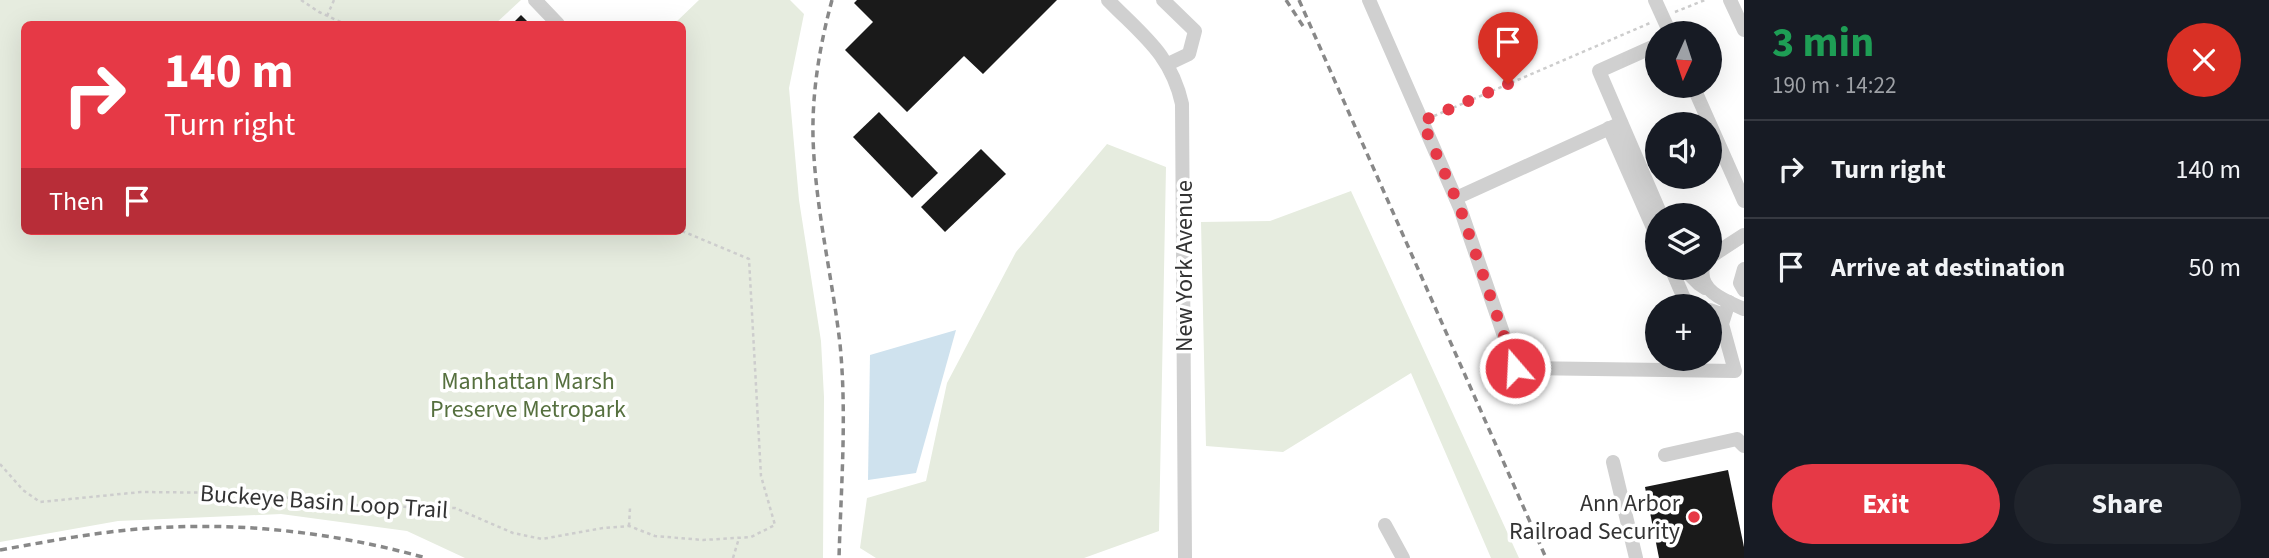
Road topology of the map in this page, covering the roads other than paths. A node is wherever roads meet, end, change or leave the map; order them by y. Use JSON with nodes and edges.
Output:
{"nodes":[{"id":1,"x":535,"y":0,"type":"edge"},
{"id":2,"x":1108,"y":0,"type":"edge"},
{"id":3,"x":1163,"y":0,"type":"edge"},
{"id":4,"x":1369,"y":0,"type":"edge"},
{"id":5,"x":1655,"y":0,"type":"edge"},
{"id":6,"x":1730,"y":0,"type":"edge"},
{"id":7,"x":555,"y":21,"type":"edge"},
{"id":8,"x":1664,"y":21,"type":"edge"},
{"id":9,"x":1744,"y":30,"type":"edge"},
{"id":10,"x":1645,"y":50,"type":"edge"},
{"id":11,"x":1168,"y":64,"type":"junction"},
{"id":12,"x":1615,"y":126,"type":"junction"},
{"id":13,"x":1722,"y":161,"type":"edge"},
{"id":14,"x":1645,"y":166,"type":"edge"},
{"id":15,"x":1456,"y":198,"type":"junction"},
{"id":16,"x":1744,"y":201,"type":"edge"},
{"id":17,"x":1645,"y":205,"type":"edge"},
{"id":18,"x":1744,"y":235,"type":"edge"},
{"id":19,"x":1722,"y":249,"type":"edge"},
{"id":20,"x":1744,"y":269,"type":"edge"},
{"id":21,"x":1694,"y":280,"type":"edge"},
{"id":22,"x":1703,"y":280,"type":"edge"},
{"id":23,"x":1708,"y":289,"type":"junction"},
{"id":24,"x":1744,"y":290,"type":"edge"},
{"id":25,"x":1722,"y":309,"type":"edge"},
{"id":26,"x":1727,"y":309,"type":"junction"},
{"id":27,"x":1744,"y":309,"type":"edge"},
{"id":28,"x":1744,"y":446,"type":"edge"},
{"id":29,"x":1665,"y":455,"type":"dead end"},
{"id":30,"x":1613,"y":462,"type":"dead end"},
{"id":31,"x":1385,"y":525,"type":"dead end"},
{"id":32,"x":1185,"y":558,"type":"edge"},
{"id":33,"x":1403,"y":558,"type":"edge"},
{"id":34,"x":1636,"y":558,"type":"edge"}],
"edges":[{"from":1,"to":7,"type":"street"},
{"from":2,"to":11,"type":"street","name":"New York Avenue"},
{"from":3,"to":11,"type":"street"},
{"from":4,"to":15,"type":"street"},
{"from":5,"to":8,"type":"street"},
{"from":6,"to":9,"type":"street"},
{"from":10,"to":12,"type":"street"},
{"from":11,"to":32,"type":"street","name":"New York Avenue"},
{"from":12,"to":14,"type":"street"},
{"from":12,"to":15,"type":"street"},
{"from":12,"to":17,"type":"street"},
{"from":13,"to":16,"type":"street"},
{"from":15,"to":26,"type":"street"},
{"from":18,"to":19,"type":"street"},
{"from":20,"to":24,"type":"street"},
{"from":21,"to":23,"type":"street"},
{"from":22,"to":23,"type":"street"},
{"from":23,"to":26,"type":"street"},
{"from":25,"to":26,"type":"street"},
{"from":26,"to":27,"type":"street"},
{"from":28,"to":29,"type":"street"},
{"from":30,"to":34,"type":"street"},
{"from":31,"to":33,"type":"street"}]}
